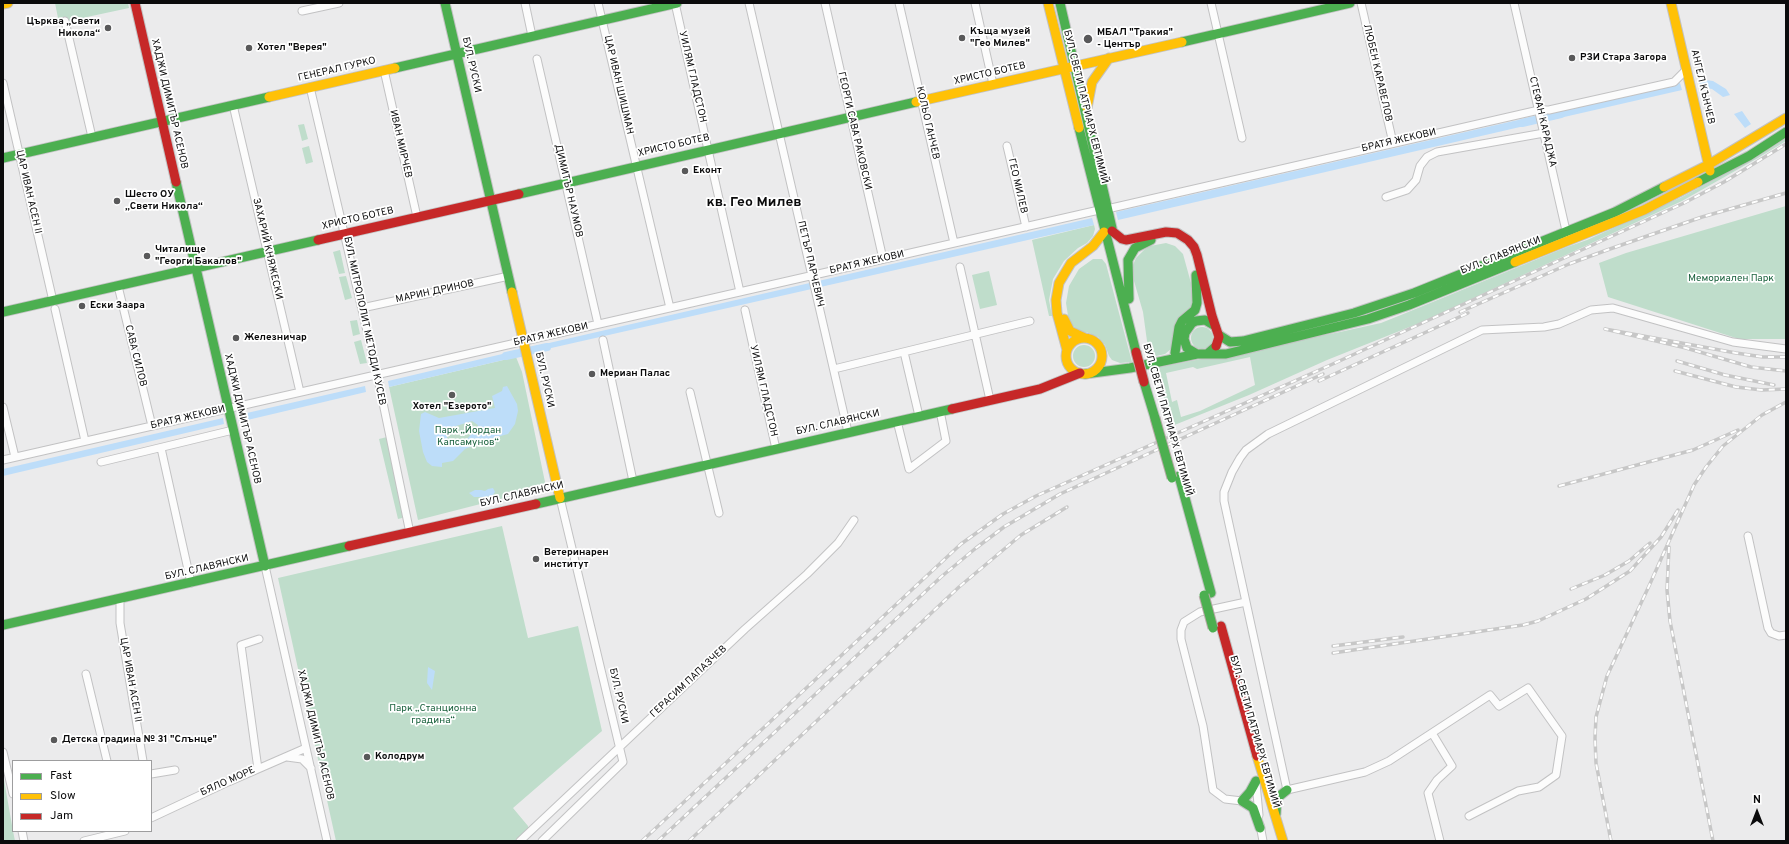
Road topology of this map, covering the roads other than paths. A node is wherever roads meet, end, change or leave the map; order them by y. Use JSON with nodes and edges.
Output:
{"nodes":[{"id":1,"x":8,"y":3,"type":"edge"},
{"id":2,"x":135,"y":3,"type":"edge"},
{"id":3,"x":338,"y":3,"type":"edge"},
{"id":4,"x":446,"y":3,"type":"edge"},
{"id":5,"x":524,"y":3,"type":"edge"},
{"id":6,"x":598,"y":3,"type":"edge"},
{"id":7,"x":676,"y":3,"type":"edge"},
{"id":8,"x":749,"y":3,"type":"edge"},
{"id":9,"x":825,"y":3,"type":"edge"},
{"id":10,"x":899,"y":3,"type":"edge"},
{"id":11,"x":975,"y":3,"type":"edge"},
{"id":12,"x":1048,"y":3,"type":"edge"},
{"id":13,"x":1060,"y":3,"type":"edge"},
{"id":14,"x":1211,"y":3,"type":"edge"},
{"id":15,"x":1350,"y":3,"type":"edge"},
{"id":16,"x":1361,"y":3,"type":"edge"},
{"id":17,"x":1514,"y":3,"type":"edge"},
{"id":18,"x":1671,"y":3,"type":"edge"},
{"id":19,"x":3,"y":4,"type":"edge"},
{"id":20,"x":302,"y":11,"type":"dead end"},
{"id":21,"x":602,"y":20,"type":"junction"},
{"id":22,"x":66,"y":21,"type":"dead end"},
{"id":23,"x":1218,"y":33,"type":"junction"},
{"id":24,"x":532,"y":36,"type":"junction"},
{"id":25,"x":458,"y":54,"type":"junction"},
{"id":26,"x":1109,"y":58,"type":"junction"},
{"id":27,"x":537,"y":59,"type":"dead end"},
{"id":28,"x":1074,"y":66,"type":"junction"},
{"id":29,"x":1063,"y":68,"type":"junction"},
{"id":30,"x":384,"y":70,"type":"junction"},
{"id":31,"x":1686,"y":70,"type":"junction"},
{"id":32,"x":3,"y":84,"type":"edge"},
{"id":33,"x":993,"y":84,"type":"junction"},
{"id":34,"x":310,"y":87,"type":"junction"},
{"id":35,"x":922,"y":101,"type":"junction"},
{"id":36,"x":233,"y":105,"type":"junction"},
{"id":37,"x":1540,"y":112,"type":"junction"},
{"id":38,"x":1086,"y":115,"type":"junction"},
{"id":39,"x":851,"y":117,"type":"junction"},
{"id":40,"x":1786,"y":118,"type":"edge"},
{"id":41,"x":162,"y":121,"type":"junction"},
{"id":42,"x":1786,"y":132,"type":"edge"},
{"id":43,"x":1544,"y":133,"type":"junction"},
{"id":44,"x":779,"y":134,"type":"junction"},
{"id":45,"x":92,"y":137,"type":"junction"},
{"id":46,"x":1242,"y":138,"type":"dead end"},
{"id":47,"x":1393,"y":143,"type":"junction"},
{"id":48,"x":1007,"y":146,"type":"dead end"},
{"id":49,"x":708,"y":150,"type":"junction"},
{"id":50,"x":19,"y":154,"type":"junction"},
{"id":51,"x":3,"y":158,"type":"edge"},
{"id":52,"x":1708,"y":165,"type":"junction"},
{"id":53,"x":637,"y":166,"type":"junction"},
{"id":54,"x":1711,"y":176,"type":"junction"},
{"id":55,"x":566,"y":183,"type":"junction"},
{"id":56,"x":1386,"y":197,"type":"dead end"},
{"id":57,"x":491,"y":200,"type":"junction"},
{"id":58,"x":1104,"y":213,"type":"junction"},
{"id":59,"x":417,"y":217,"type":"junction"},
{"id":60,"x":1026,"y":227,"type":"junction"},
{"id":61,"x":1108,"y":229,"type":"junction"},
{"id":62,"x":1566,"y":232,"type":"junction"},
{"id":63,"x":345,"y":234,"type":"junction"},
{"id":64,"x":1568,"y":241,"type":"junction"},
{"id":65,"x":954,"y":243,"type":"junction"},
{"id":66,"x":268,"y":251,"type":"junction"},
{"id":67,"x":883,"y":259,"type":"junction"},
{"id":68,"x":1112,"y":260,"type":"junction"},
{"id":69,"x":1194,"y":262,"type":"junction"},
{"id":70,"x":960,"y":267,"type":"dead end"},
{"id":71,"x":196,"y":268,"type":"junction"},
{"id":72,"x":509,"y":276,"type":"junction"},
{"id":73,"x":813,"y":278,"type":"junction"},
{"id":74,"x":118,"y":286,"type":"junction"},
{"id":75,"x":740,"y":292,"type":"junction"},
{"id":76,"x":1129,"y":299,"type":"junction"},
{"id":77,"x":54,"y":305,"type":"junction"},
{"id":78,"x":362,"y":308,"type":"junction"},
{"id":79,"x":670,"y":308,"type":"junction"},
{"id":80,"x":744,"y":310,"type":"dead end"},
{"id":81,"x":3,"y":312,"type":"edge"},
{"id":82,"x":1030,"y":321,"type":"dead end"},
{"id":83,"x":1192,"y":323,"type":"junction"},
{"id":84,"x":598,"y":324,"type":"junction"},
{"id":85,"x":1215,"y":326,"type":"junction"},
{"id":86,"x":975,"y":334,"type":"junction"},
{"id":87,"x":1219,"y":335,"type":"junction"},
{"id":88,"x":1184,"y":336,"type":"junction"},
{"id":89,"x":1085,"y":338,"type":"junction"},
{"id":90,"x":603,"y":340,"type":"dead end"},
{"id":91,"x":524,"y":341,"type":"junction"},
{"id":92,"x":1786,"y":349,"type":"edge"},
{"id":93,"x":1140,"y":351,"type":"junction"},
{"id":94,"x":904,"y":352,"type":"junction"},
{"id":95,"x":1175,"y":353,"type":"junction"},
{"id":96,"x":1197,"y":354,"type":"junction"},
{"id":97,"x":1207,"y":354,"type":"junction"},
{"id":98,"x":1067,"y":355,"type":"junction"},
{"id":99,"x":1102,"y":358,"type":"junction"},
{"id":100,"x":1166,"y":360,"type":"junction"},
{"id":101,"x":834,"y":369,"type":"junction"},
{"id":102,"x":1124,"y":369,"type":"junction"},
{"id":103,"x":1082,"y":373,"type":"junction"},
{"id":104,"x":377,"y":374,"type":"junction"},
{"id":105,"x":1046,"y":387,"type":"junction"},
{"id":106,"x":300,"y":392,"type":"junction"},
{"id":107,"x":690,"y":392,"type":"dead end"},
{"id":108,"x":990,"y":400,"type":"junction"},
{"id":109,"x":3,"y":407,"type":"edge"},
{"id":110,"x":228,"y":408,"type":"junction"},
{"id":111,"x":940,"y":411,"type":"junction"},
{"id":112,"x":919,"y":416,"type":"junction"},
{"id":113,"x":897,"y":421,"type":"junction"},
{"id":114,"x":152,"y":426,"type":"junction"},
{"id":115,"x":234,"y":430,"type":"junction"},
{"id":116,"x":848,"y":432,"type":"junction"},
{"id":117,"x":85,"y":441,"type":"junction"},
{"id":118,"x":161,"y":448,"type":"junction"},
{"id":119,"x":776,"y":448,"type":"junction"},
{"id":120,"x":14,"y":457,"type":"junction"},
{"id":121,"x":3,"y":460,"type":"edge"},
{"id":122,"x":101,"y":462,"type":"dead end"},
{"id":123,"x":707,"y":464,"type":"junction"},
{"id":124,"x":633,"y":481,"type":"junction"},
{"id":125,"x":560,"y":498,"type":"junction"},
{"id":126,"x":719,"y":513,"type":"dead end"},
{"id":127,"x":854,"y":520,"type":"dead end"},
{"id":128,"x":410,"y":533,"type":"junction"},
{"id":129,"x":1748,"y":536,"type":"dead end"},
{"id":130,"x":265,"y":566,"type":"junction"},
{"id":131,"x":191,"y":583,"type":"junction"},
{"id":132,"x":120,"y":599,"type":"junction"},
{"id":133,"x":1246,"y":602,"type":"junction"},
{"id":134,"x":3,"y":625,"type":"edge"},
{"id":135,"x":1786,"y":635,"type":"edge"},
{"id":136,"x":259,"y":639,"type":"dead end"},
{"id":137,"x":86,"y":674,"type":"dead end"},
{"id":138,"x":1432,"y":733,"type":"junction"},
{"id":139,"x":306,"y":748,"type":"junction"},
{"id":140,"x":619,"y":748,"type":"junction"},
{"id":141,"x":3,"y":752,"type":"edge"},
{"id":142,"x":285,"y":757,"type":"junction"},
{"id":143,"x":107,"y":760,"type":"edge"},
{"id":144,"x":143,"y":760,"type":"edge"},
{"id":145,"x":311,"y":768,"type":"junction"},
{"id":146,"x":258,"y":769,"type":"junction"},
{"id":147,"x":175,"y":770,"type":"dead end"},
{"id":148,"x":152,"y":774,"type":"edge"},
{"id":149,"x":1259,"y":780,"type":"junction"},
{"id":150,"x":12,"y":790,"type":"edge"},
{"id":151,"x":1287,"y":790,"type":"junction"},
{"id":152,"x":1242,"y":801,"type":"junction"},
{"id":153,"x":1469,"y":816,"type":"dead end"},
{"id":154,"x":152,"y":818,"type":"edge"},
{"id":155,"x":1278,"y":823,"type":"junction"},
{"id":156,"x":1260,"y":828,"type":"junction"},
{"id":157,"x":121,"y":832,"type":"edge"},
{"id":158,"x":84,"y":841,"type":"edge"},
{"id":159,"x":328,"y":841,"type":"edge"},
{"id":160,"x":520,"y":841,"type":"edge"},
{"id":161,"x":542,"y":841,"type":"edge"},
{"id":162,"x":1263,"y":841,"type":"edge"},
{"id":163,"x":1274,"y":841,"type":"edge"},
{"id":164,"x":1283,"y":841,"type":"edge"},
{"id":165,"x":1440,"y":841,"type":"edge"}],
"edges":[{"from":1,"to":19,"type":"main road"},
{"from":2,"to":41,"type":"main road","name":"ХАДЖИ ДИМИТЪР АСЕНОВ"},
{"from":3,"to":20,"type":"street"},
{"from":4,"to":25,"type":"main road","name":"БУЛ. РУСКИ"},
{"from":5,"to":24,"type":"street"},
{"from":6,"to":21,"type":"street","name":"ЦАР ИВАН ШИШМАН"},
{"from":7,"to":21,"type":"main road","name":"ГЕНЕРАЛ ГУРКО"},
{"from":7,"to":49,"type":"street","name":"УИЛЯМ ГЛАДСТОН"},
{"from":8,"to":44,"type":"street","name":"ПЕТЪР ПАРЧЕВИЧ"},
{"from":9,"to":39,"type":"street","name":"ГЕОРГИ САВА РАКОВСКИ"},
{"from":10,"to":35,"type":"street","name":"КОЛЬО ГАНЧЕВ"},
{"from":11,"to":33,"type":"street"},
{"from":12,"to":29,"type":"main road","name":"БУЛ. СВЕТИ ПАТРИАРХ ЕВТИМИЙ"},
{"from":13,"to":28,"type":"main road","name":"БУЛ. СВЕТИ ПАТРИАРХ ЕВТИМИЙ"},
{"from":14,"to":23,"type":"street"},
{"from":15,"to":23,"type":"main road","name":"ХРИСТО БОТЕВ"},
{"from":16,"to":47,"type":"street","name":"ЛЮБЕН КАРАВЕЛОВ"},
{"from":17,"to":37,"type":"street","name":"СТЕФАН КАРАДЖА"},
{"from":18,"to":31,"type":"main road","name":"АНГЕЛ КЪНЧЕВ"},
{"from":21,"to":24,"type":"main road","name":"ГЕНЕРАЛ ГУРКО"},
{"from":21,"to":53,"type":"street","name":"ЦАР ИВАН ШИШМАН"},
{"from":22,"to":45,"type":"street"},
{"from":23,"to":26,"type":"main road","name":"ХРИСТО БОТЕВ"},
{"from":23,"to":46,"type":"street"},
{"from":24,"to":25,"type":"main road","name":"ГЕНЕРАЛ ГУРКО"},
{"from":25,"to":30,"type":"main road","name":"ГЕНЕРАЛ ГУРКО"},
{"from":25,"to":57,"type":"main road","name":"БУЛ. РУСКИ"},
{"from":26,"to":28,"type":"main road","name":"ХРИСТО БОТЕВ"},
{"from":26,"to":38,"type":"main road"},
{"from":27,"to":55,"type":"street","name":"ДИМИТЪР НАУМОВ"},
{"from":28,"to":29,"type":"main road","name":"ХРИСТО БОТЕВ"},
{"from":28,"to":38,"type":"main road","name":"БУЛ. СВЕТИ ПАТРИАРХ ЕВТИМИЙ"},
{"from":29,"to":33,"type":"main road","name":"ХРИСТО БОТЕВ"},
{"from":29,"to":58,"type":"main road","name":"БУЛ. СВЕТИ ПАТРИАРХ ЕВТИМИЙ"},
{"from":30,"to":34,"type":"main road","name":"ГЕНЕРАЛ ГУРКО"},
{"from":30,"to":59,"type":"street","name":"ИВАН МИРЧЕВ"},
{"from":31,"to":37,"type":"street","name":"БРАТЯ ЖЕКОВИ"},
{"from":31,"to":52,"type":"main road","name":"АНГЕЛ КЪНЧЕВ"},
{"from":32,"to":50,"type":"street","name":"ЦАР ИВАН АСЕН II"},
{"from":33,"to":35,"type":"main road","name":"ХРИСТО БОТЕВ"},
{"from":34,"to":36,"type":"main road","name":"ГЕНЕРАЛ ГУРКО"},
{"from":34,"to":63,"type":"street","name":"БУЛ. МИТРОПОЛИТ МЕТОДИ КУСЕВ"},
{"from":35,"to":39,"type":"main road","name":"ХРИСТО БОТЕВ"},
{"from":35,"to":65,"type":"street","name":"КОЛЬО ГАНЧЕВ"},
{"from":36,"to":41,"type":"main road","name":"ГЕНЕРАЛ ГУРКО"},
{"from":36,"to":66,"type":"street","name":"ЗАХАРИЙ КНЯЖЕСКИ"},
{"from":37,"to":43,"type":"street","name":"СТЕФАН КАРАДЖА"},
{"from":37,"to":47,"type":"street","name":"БРАТЯ ЖЕКОВИ"},
{"from":38,"to":58,"type":"main road","name":"БУЛ. СВЕТИ ПАТРИАРХ ЕВТИМИЙ"},
{"from":39,"to":44,"type":"main road","name":"ХРИСТО БОТЕВ"},
{"from":39,"to":67,"type":"street","name":"ГЕОРГИ САВА РАКОВСКИ"},
{"from":40,"to":52,"type":"main road","name":"БУЛ. СЛАВЯНСКИ"},
{"from":41,"to":45,"type":"main road","name":"ГЕНЕРАЛ ГУРКО"},
{"from":41,"to":71,"type":"main road","name":"ХАДЖИ ДИМИТЪР АСЕНОВ"},
{"from":42,"to":54,"type":"main road","name":"БУЛ. СЛАВЯНСКИ"},
{"from":43,"to":56,"type":"street"},
{"from":43,"to":62,"type":"street","name":"СТЕФАН КАРАДЖА"},
{"from":44,"to":49,"type":"main road","name":"ХРИСТО БОТЕВ"},
{"from":44,"to":73,"type":"street","name":"ПЕТЪР ПАРЧЕВИЧ"},
{"from":45,"to":50,"type":"main road","name":"ГЕНЕРАЛ ГУРКО"},
{"from":47,"to":58,"type":"street","name":"БРАТЯ ЖЕКОВИ"},
{"from":48,"to":60,"type":"street","name":"ГЕО МИЛЕВ"},
{"from":49,"to":53,"type":"main road","name":"ХРИСТО БОТЕВ"},
{"from":49,"to":75,"type":"street","name":"УИЛЯМ ГЛАДСТОН"},
{"from":50,"to":51,"type":"main road","name":"ГЕНЕРАЛ ГУРКО"},
{"from":50,"to":77,"type":"street","name":"ЦАР ИВАН АСЕН II"},
{"from":52,"to":54,"type":"main road","name":"АНГЕЛ КЪНЧЕВ"},
{"from":52,"to":62,"type":"main road","name":"БУЛ. СЛАВЯНСКИ"},
{"from":53,"to":55,"type":"main road","name":"ХРИСТО БОТЕВ"},
{"from":53,"to":79,"type":"street","name":"ЦАР ИВАН ШИШМАН"},
{"from":54,"to":64,"type":"main road","name":"БУЛ. СЛАВЯНСКИ"},
{"from":55,"to":57,"type":"main road","name":"ХРИСТО БОТЕВ"},
{"from":55,"to":84,"type":"street","name":"ДИМИТЪР НАУМОВ"},
{"from":57,"to":59,"type":"main road","name":"ХРИСТО БОТЕВ"},
{"from":57,"to":72,"type":"main road","name":"БУЛ. РУСКИ"},
{"from":58,"to":60,"type":"street","name":"БРАТЯ ЖЕКОВИ"},
{"from":58,"to":61,"type":"main road","name":"БУЛ. СВЕТИ ПАТРИАРХ ЕВТИМИЙ"},
{"from":59,"to":63,"type":"main road","name":"ХРИСТО БОТЕВ"},
{"from":60,"to":65,"type":"street","name":"БРАТЯ ЖЕКОВИ"},
{"from":61,"to":68,"type":"main road","name":"БУЛ. СВЕТИ ПАТРИАРХ ЕВТИМИЙ"},
{"from":61,"to":76,"type":"main road","name":"БУЛ. СВЕТИ ПАТРИАРХ ЕВТИМИЙ"},
{"from":61,"to":85,"type":"main road"},
{"from":61,"to":98,"type":"main road"},
{"from":62,"to":64,"type":"street","name":"СТЕФАН КАРАДЖА"},
{"from":62,"to":87,"type":"main road","name":"БУЛ. СЛАВЯНСКИ"},
{"from":63,"to":66,"type":"main road","name":"ХРИСТО БОТЕВ"},
{"from":63,"to":78,"type":"street","name":"БУЛ. МИТРОПОЛИТ МЕТОДИ КУСЕВ"},
{"from":64,"to":97,"type":"main road","name":"БУЛ. СЛАВЯНСКИ"},
{"from":65,"to":67,"type":"street","name":"БРАТЯ ЖЕКОВИ"},
{"from":66,"to":71,"type":"main road","name":"ХРИСТО БОТЕВ"},
{"from":66,"to":106,"type":"street","name":"ЗАХАРИЙ КНЯЖЕСКИ"},
{"from":67,"to":73,"type":"street","name":"БРАТЯ ЖЕКОВИ"},
{"from":68,"to":89,"type":"main road"},
{"from":68,"to":93,"type":"main road","name":"БУЛ. СВЕТИ ПАТРИАРХ ЕВТИМИЙ"},
{"from":69,"to":76,"type":"main road"},
{"from":69,"to":83,"type":"main road"},
{"from":69,"to":95,"type":"main road"},
{"from":70,"to":86,"type":"street"},
{"from":71,"to":74,"type":"main road","name":"ХРИСТО БОТЕВ"},
{"from":71,"to":110,"type":"main road","name":"ХАДЖИ ДИМИТЪР АСЕНОВ"},
{"from":72,"to":78,"type":"street","name":"МАРИН ДРИНОВ"},
{"from":72,"to":91,"type":"main road","name":"БУЛ. РУСКИ"},
{"from":73,"to":75,"type":"street","name":"БРАТЯ ЖЕКОВИ"},
{"from":73,"to":101,"type":"street","name":"ПЕТЪР ПАРЧЕВИЧ"},
{"from":74,"to":77,"type":"main road","name":"ХРИСТО БОТЕВ"},
{"from":74,"to":114,"type":"street","name":"САВА СИЛОВ"},
{"from":75,"to":79,"type":"street","name":"БРАТЯ ЖЕКОВИ"},
{"from":76,"to":93,"type":"main road","name":"БУЛ. СВЕТИ ПАТРИАРХ ЕВТИМИЙ"},
{"from":77,"to":81,"type":"main road","name":"ХРИСТО БОТЕВ"},
{"from":77,"to":117,"type":"street","name":"ЦАР ИВАН АСЕН II"},
{"from":78,"to":104,"type":"street","name":"БУЛ. МИТРОПОЛИТ МЕТОДИ КУСЕВ"},
{"from":79,"to":84,"type":"street","name":"БРАТЯ ЖЕКОВИ"},
{"from":80,"to":119,"type":"street","name":"УИЛЯМ ГЛАДСТОН"},
{"from":82,"to":86,"type":"street"},
{"from":83,"to":85,"type":"main road"},
{"from":83,"to":88,"type":"main road"},
{"from":84,"to":91,"type":"street","name":"БРАТЯ ЖЕКОВИ"},
{"from":85,"to":87,"type":"main road"},
{"from":86,"to":94,"type":"street"},
{"from":86,"to":108,"type":"street"},
{"from":87,"to":97,"type":"main road"},
{"from":88,"to":95,"type":"main road","name":"БУЛ. СЛАВЯНСКИ"},
{"from":88,"to":96,"type":"main road"},
{"from":89,"to":98,"type":"main road"},
{"from":89,"to":99,"type":"main road"},
{"from":90,"to":124,"type":"street"},
{"from":91,"to":104,"type":"street","name":"БРАТЯ ЖЕКОВИ"},
{"from":91,"to":125,"type":"main road","name":"БУЛ. РУСКИ"},
{"from":92,"to":133,"type":"street"},
{"from":93,"to":149,"type":"main road","name":"БУЛ. СВЕТИ ПАТРИАРХ ЕВТИМИЙ","bridge":true},
{"from":94,"to":101,"type":"street"},
{"from":94,"to":112,"type":"street"},
{"from":95,"to":100,"type":"main road","name":"БУЛ. СЛАВЯНСКИ"},
{"from":96,"to":97,"type":"main road"},
{"from":96,"to":100,"type":"main road","name":"БУЛ. СЛАВЯНСКИ"},
{"from":98,"to":103,"type":"main road"},
{"from":98,"to":105,"type":"main road"},
{"from":99,"to":102,"type":"main road"},
{"from":99,"to":103,"type":"main road"},
{"from":100,"to":102,"type":"main road","name":"БУЛ. СЛАВЯНСКИ"},
{"from":101,"to":116,"type":"street","name":"ПЕТЪР ПАРЧЕВИЧ"},
{"from":102,"to":103,"type":"main road","name":"БУЛ. СЛАВЯНСКИ"},
{"from":103,"to":105,"type":"main road","name":"БУЛ. СЛАВЯНСКИ"},
{"from":104,"to":106,"type":"street","name":"БРАТЯ ЖЕКОВИ"},
{"from":104,"to":128,"type":"street","name":"БУЛ. МИТРОПОЛИТ МЕТОДИ КУСЕВ"},
{"from":105,"to":108,"type":"main road","name":"БУЛ. СЛАВЯНСКИ"},
{"from":106,"to":110,"type":"street","name":"БРАТЯ ЖЕКОВИ"},
{"from":107,"to":123,"type":"street"},
{"from":108,"to":111,"type":"main road","name":"БУЛ. СЛАВЯНСКИ"},
{"from":109,"to":120,"type":"street"},
{"from":110,"to":114,"type":"street","name":"БРАТЯ ЖЕКОВИ"},
{"from":110,"to":115,"type":"main road","name":"ХАДЖИ ДИМИТЪР АСЕНОВ"},
{"from":111,"to":112,"type":"main road","name":"БУЛ. СЛАВЯНСКИ"},
{"from":111,"to":113,"type":"street"},
{"from":112,"to":113,"type":"main road","name":"БУЛ. СЛАВЯНСКИ"},
{"from":113,"to":116,"type":"main road","name":"БУЛ. СЛАВЯНСКИ"},
{"from":114,"to":117,"type":"street","name":"БРАТЯ ЖЕКОВИ"},
{"from":115,"to":118,"type":"street"},
{"from":115,"to":130,"type":"main road","name":"ХАДЖИ ДИМИТЪР АСЕНОВ"},
{"from":116,"to":119,"type":"main road","name":"БУЛ. СЛАВЯНСКИ"},
{"from":117,"to":120,"type":"street","name":"БРАТЯ ЖЕКОВИ"},
{"from":118,"to":122,"type":"street"},
{"from":118,"to":131,"type":"street"},
{"from":119,"to":123,"type":"main road","name":"БУЛ. СЛАВЯНСКИ"},
{"from":120,"to":121,"type":"street","name":"БРАТЯ ЖЕКОВИ"},
{"from":123,"to":124,"type":"main road","name":"БУЛ. СЛАВЯНСКИ"},
{"from":123,"to":126,"type":"street"},
{"from":124,"to":125,"type":"main road","name":"БУЛ. СЛАВЯНСКИ"},
{"from":125,"to":128,"type":"main road","name":"БУЛ. СЛАВЯНСКИ"},
{"from":125,"to":140,"type":"street","name":"БУЛ. РУСКИ"},
{"from":127,"to":140,"type":"street","name":"ГЕРАСИМ ПАПАЗЧЕВ"},
{"from":128,"to":130,"type":"main road","name":"БУЛ. СЛАВЯНСКИ"},
{"from":129,"to":135,"type":"street"},
{"from":130,"to":131,"type":"main road","name":"БУЛ. СЛАВЯНСКИ"},
{"from":130,"to":139,"type":"street","name":"ХАДЖИ ДИМИТЪР АСЕНОВ"},
{"from":131,"to":132,"type":"main road","name":"БУЛ. СЛАВЯНСКИ"},
{"from":132,"to":134,"type":"main road","name":"БУЛ. СЛАВЯНСКИ"},
{"from":132,"to":144,"type":"street","name":"ЦАР ИВАН АСЕН II"},
{"from":133,"to":151,"type":"street"},
{"from":133,"to":152,"type":"street"},
{"from":136,"to":146,"type":"street"},
{"from":137,"to":143,"type":"street"},
{"from":138,"to":151,"type":"street"},
{"from":138,"to":153,"type":"street"},
{"from":138,"to":165,"type":"street"},
{"from":139,"to":142,"type":"street","name":"БЯЛО МОРЕ"},
{"from":139,"to":145,"type":"street","name":"ХАДЖИ ДИМИТЪР АСЕНОВ"},
{"from":140,"to":160,"type":"street","name":"ГЕРАСИМ ПАПАЗЧЕВ"},
{"from":140,"to":161,"type":"street","name":"БУЛ. РУСКИ"},
{"from":141,"to":150,"type":"street"},
{"from":142,"to":145,"type":"street"},
{"from":142,"to":146,"type":"street","name":"БЯЛО МОРЕ"},
{"from":145,"to":159,"type":"street","name":"ХАДЖИ ДИМИТЪР АСЕНОВ"},
{"from":146,"to":154,"type":"street","name":"БЯЛО МОРЕ"},
{"from":147,"to":148,"type":"street"},
{"from":149,"to":151,"type":"main road"},
{"from":149,"to":152,"type":"main road"},
{"from":149,"to":155,"type":"main road","name":"БУЛ. СВЕТИ ПАТРИАРХ ЕВТИМИЙ"},
{"from":149,"to":156,"type":"street"},
{"from":149,"to":163,"type":"main road","name":"БУЛ. СВЕТИ ПАТРИАРХ ЕВТИМИЙ"},
{"from":151,"to":155,"type":"main road"},
{"from":152,"to":156,"type":"main road"},
{"from":155,"to":164,"type":"main road","name":"БУЛ. СВЕТИ ПАТРИАРХ ЕВТИМИЙ"},
{"from":156,"to":162,"type":"street"},
{"from":157,"to":158,"type":"street"}]}
